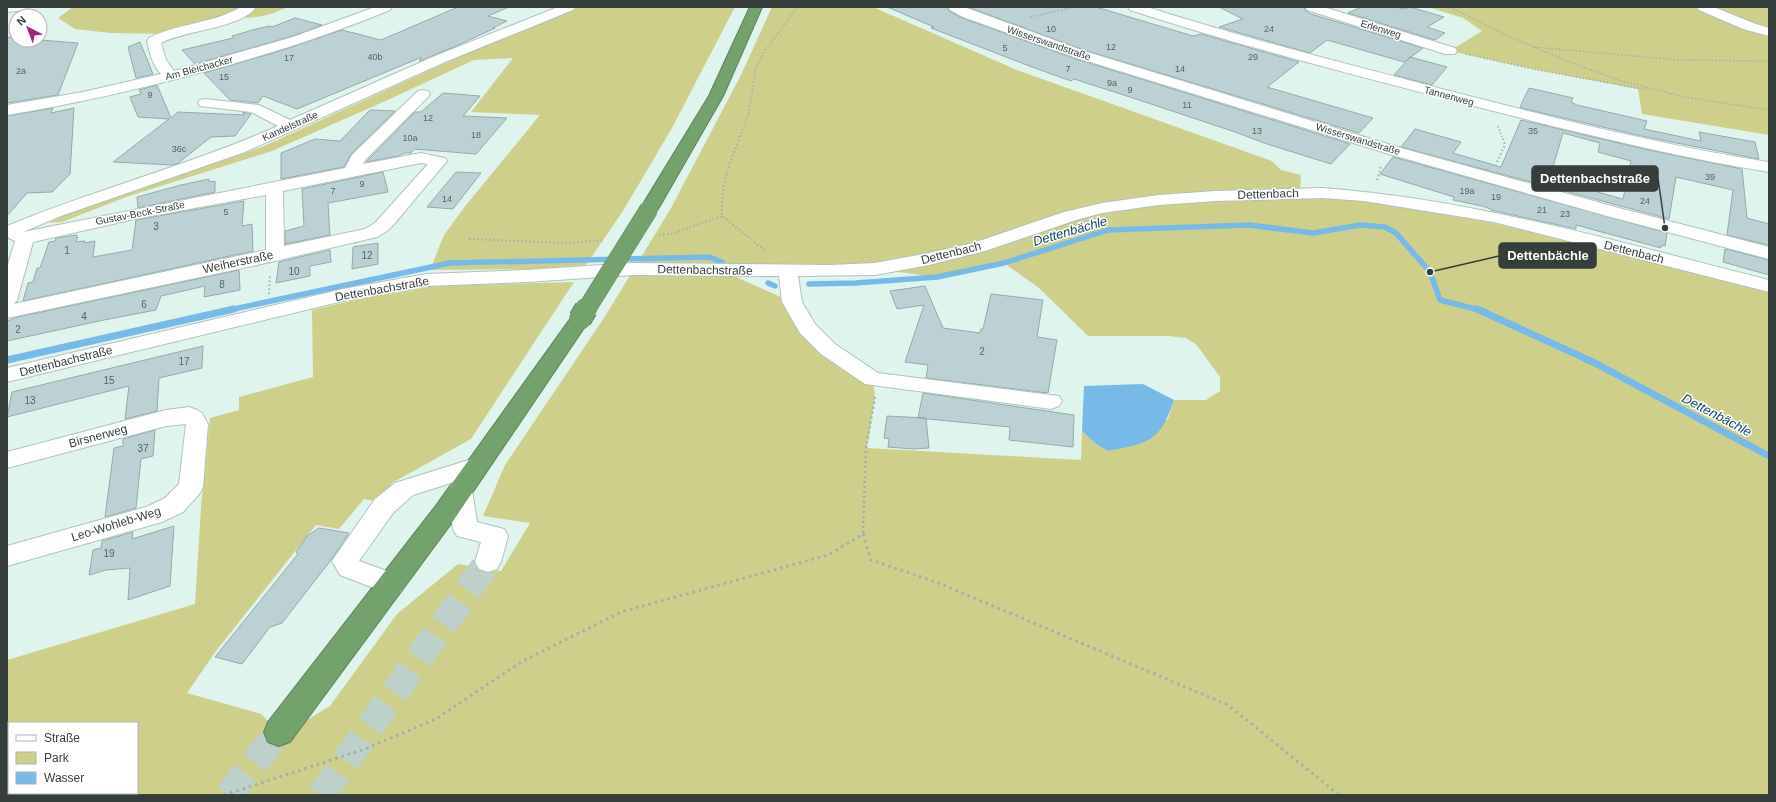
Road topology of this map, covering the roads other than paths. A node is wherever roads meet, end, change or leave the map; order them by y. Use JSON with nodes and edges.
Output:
{"nodes":[{"id":1,"x":22,"y":7,"type":"edge"},
{"id":2,"x":250,"y":7,"type":"edge"},
{"id":3,"x":386,"y":7,"type":"edge"},
{"id":4,"x":569,"y":7,"type":"edge"},
{"id":5,"x":756,"y":7,"type":"edge"},
{"id":6,"x":954,"y":7,"type":"edge"},
{"id":7,"x":1134,"y":7,"type":"edge"},
{"id":8,"x":1311,"y":7,"type":"edge"},
{"id":9,"x":1703,"y":7,"type":"edge"},
{"id":10,"x":7,"y":8,"type":"edge"},
{"id":11,"x":1769,"y":32,"type":"edge"},
{"id":12,"x":1450,"y":51,"type":"road end"},
{"id":13,"x":171,"y":76,"type":"junction"},
{"id":14,"x":423,"y":94,"type":"dead end"},
{"id":15,"x":204,"y":102,"type":"dead end"},
{"id":16,"x":7,"y":110,"type":"edge"},
{"id":17,"x":290,"y":126,"type":"junction"},
{"id":18,"x":439,"y":161,"type":"joint"},
{"id":19,"x":1769,"y":167,"type":"edge"},
{"id":20,"x":352,"y":171,"type":"junction"},
{"id":21,"x":274,"y":188,"type":"junction"},
{"id":22,"x":7,"y":232,"type":"edge"},
{"id":23,"x":25,"y":238,"type":"junction"},
{"id":24,"x":1769,"y":253,"type":"edge"},
{"id":25,"x":271,"y":256,"type":"junction"},
{"id":26,"x":788,"y":270,"type":"junction"},
{"id":27,"x":766,"y":271,"type":"joint"},
{"id":28,"x":1769,"y":286,"type":"edge"},
{"id":29,"x":7,"y":300,"type":"edge"},
{"id":30,"x":7,"y":312,"type":"edge"},
{"id":31,"x":7,"y":375,"type":"edge"},
{"id":32,"x":1051,"y":401,"type":"dead end"},
{"id":33,"x":189,"y":415,"type":"joint"},
{"id":34,"x":7,"y":460,"type":"edge"},
{"id":35,"x":475,"y":467,"type":"junction"},
{"id":36,"x":460,"y":490,"type":"junction"},
{"id":37,"x":7,"y":556,"type":"edge"},
{"id":38,"x":488,"y":562,"type":"tunnel mouth"},
{"id":39,"x":392,"y":584,"type":"junction"},
{"id":40,"x":279,"y":732,"type":"tunnel mouth"}],
"edges":[{"from":1,"to":10,"type":"street"},
{"from":2,"to":13,"type":"street"},
{"from":3,"to":13,"type":"street","name":"Am Bleichacker"},
{"from":4,"to":17,"type":"street","name":"Kandelstraße"},
{"from":5,"to":35,"type":"highway","bridge":true},
{"from":6,"to":24,"type":"street","name":"Wisserswandstraße"},
{"from":7,"to":19,"type":"street","name":"Tannenweg"},
{"from":8,"to":12,"type":"street","name":"Erlenweg"},
{"from":9,"to":11,"type":"street"},
{"from":13,"to":16,"type":"street","name":"Am Bleichacker"},
{"from":14,"to":20,"type":"street"},
{"from":15,"to":17,"type":"street"},
{"from":17,"to":22,"type":"street","name":"Kandelstraße"},
{"from":18,"to":20,"type":"street","name":"Gustav-Beck-Straße"},
{"from":18,"to":25,"type":"street","name":"Weiherstraße"},
{"from":20,"to":21,"type":"street","name":"Gustav-Beck-Straße"},
{"from":21,"to":23,"type":"street","name":"Gustav-Beck-Straße"},
{"from":21,"to":25,"type":"street"},
{"from":22,"to":23,"type":"street","name":"Gustav-Beck-Straße"},
{"from":23,"to":29,"type":"street"},
{"from":25,"to":30,"type":"street","name":"Weiherstraße"},
{"from":26,"to":27,"type":"street","name":"Dettenbach"},
{"from":26,"to":28,"type":"street","name":"Dettenbach"},
{"from":26,"to":32,"type":"street"},
{"from":27,"to":31,"type":"street","name":"Dettenbachstraße"},
{"from":33,"to":34,"type":"street","name":"Birsnerweg"},
{"from":33,"to":37,"type":"street","name":"Leo-Wohleb-Weg"},
{"from":35,"to":36,"type":"highway"},
{"from":35,"to":39,"type":"street"},
{"from":36,"to":38,"type":"street"},
{"from":36,"to":39,"type":"highway"},
{"from":39,"to":40,"type":"highway"}]}
